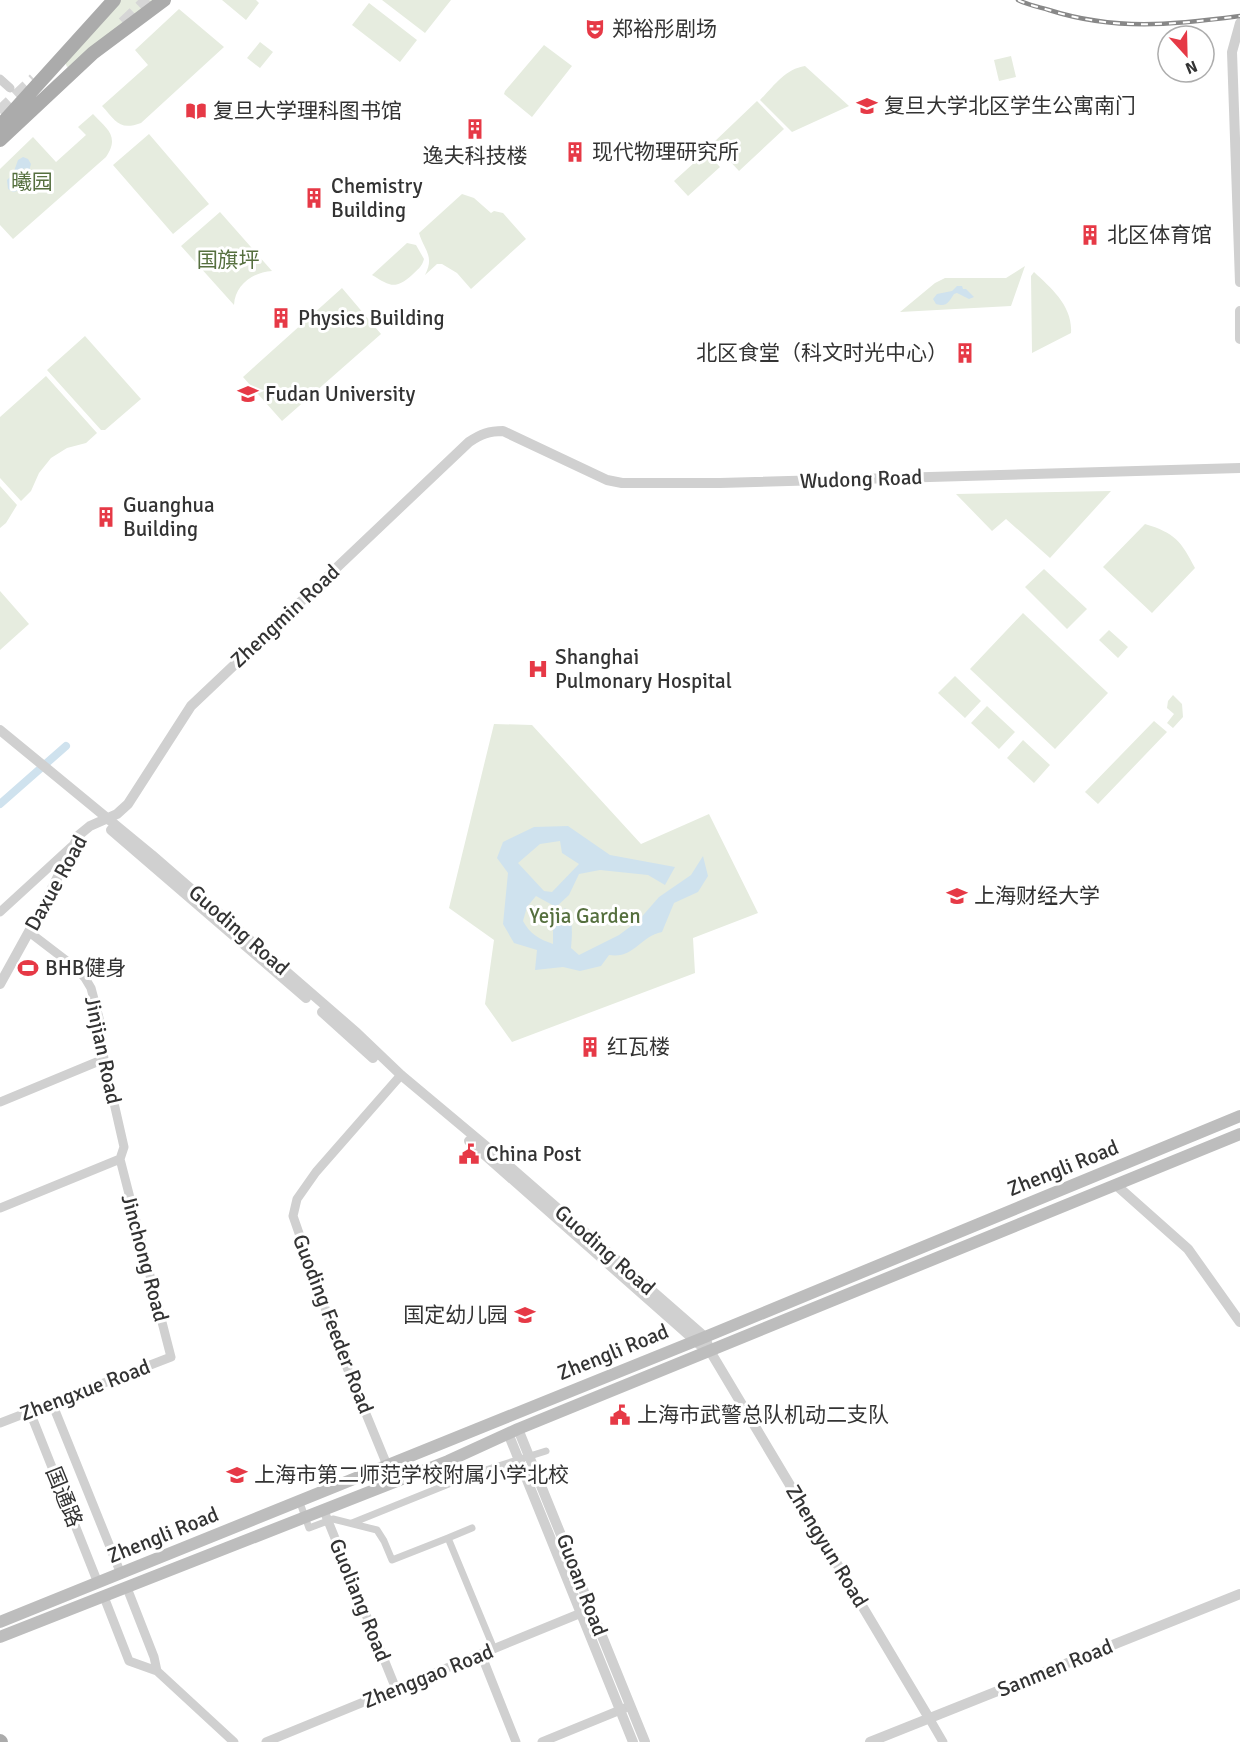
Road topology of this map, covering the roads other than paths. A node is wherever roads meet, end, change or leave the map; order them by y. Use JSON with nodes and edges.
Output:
{"nodes":[{"id":1,"x":114,"y":0,"type":"edge"},
{"id":2,"x":156,"y":0,"type":"edge"},
{"id":3,"x":162,"y":0,"type":"edge"},
{"id":4,"x":1240,"y":23,"type":"edge"},
{"id":5,"x":103,"y":45,"type":"junction"},
{"id":6,"x":0,"y":79,"type":"edge"},
{"id":7,"x":10,"y":88,"type":"dead end"},
{"id":8,"x":0,"y":126,"type":"edge"},
{"id":9,"x":0,"y":140,"type":"edge"},
{"id":10,"x":1238,"y":164,"type":"edge"},
{"id":11,"x":1240,"y":282,"type":"edge"},
{"id":12,"x":1240,"y":311,"type":"edge"},
{"id":13,"x":1240,"y":339,"type":"edge"},
{"id":14,"x":493,"y":431,"type":"joint"},
{"id":15,"x":1240,"y":468,"type":"edge"},
{"id":16,"x":0,"y":730,"type":"edge"},
{"id":17,"x":0,"y":738,"type":"edge"},
{"id":18,"x":35,"y":762,"type":"junction"},
{"id":19,"x":104,"y":819,"type":"junction"},
{"id":20,"x":71,"y":847,"type":"junction"},
{"id":21,"x":0,"y":912,"type":"edge"},
{"id":22,"x":29,"y":932,"type":"junction"},
{"id":23,"x":0,"y":984,"type":"edge"},
{"id":24,"x":104,"y":1059,"type":"junction"},
{"id":25,"x":399,"y":1077,"type":"junction"},
{"id":26,"x":0,"y":1102,"type":"edge"},
{"id":27,"x":1240,"y":1116,"type":"edge"},
{"id":28,"x":1240,"y":1134,"type":"edge"},
{"id":29,"x":120,"y":1159,"type":"junction"},
{"id":30,"x":1116,"y":1185,"type":"junction"},
{"id":31,"x":0,"y":1208,"type":"edge"},
{"id":32,"x":1240,"y":1322,"type":"edge"},
{"id":33,"x":700,"y":1339,"type":"junction"},
{"id":34,"x":710,"y":1351,"type":"junction"},
{"id":35,"x":171,"y":1357,"type":"joint"},
{"id":36,"x":52,"y":1403,"type":"junction"},
{"id":37,"x":30,"y":1412,"type":"junction"},
{"id":38,"x":0,"y":1423,"type":"edge"},
{"id":39,"x":513,"y":1431,"type":"junction"},
{"id":40,"x":546,"y":1451,"type":"dead end"},
{"id":41,"x":525,"y":1458,"type":"junction"},
{"id":42,"x":387,"y":1464,"type":"junction"},
{"id":43,"x":298,"y":1500,"type":"junction"},
{"id":44,"x":325,"y":1516,"type":"junction"},
{"id":45,"x":306,"y":1518,"type":"junction"},
{"id":46,"x":351,"y":1524,"type":"junction"},
{"id":47,"x":472,"y":1528,"type":"dead end"},
{"id":48,"x":448,"y":1538,"type":"junction"},
{"id":49,"x":121,"y":1574,"type":"junction"},
{"id":50,"x":98,"y":1583,"type":"junction"},
{"id":51,"x":127,"y":1588,"type":"junction"},
{"id":52,"x":1240,"y":1594,"type":"edge"},
{"id":53,"x":104,"y":1597,"type":"junction"},
{"id":54,"x":586,"y":1611,"type":"junction"},
{"id":55,"x":0,"y":1622,"type":"edge"},
{"id":56,"x":0,"y":1637,"type":"edge"},
{"id":57,"x":494,"y":1649,"type":"junction"},
{"id":58,"x":481,"y":1654,"type":"junction"},
{"id":59,"x":157,"y":1671,"type":"junction"},
{"id":60,"x":396,"y":1689,"type":"junction"},
{"id":61,"x":625,"y":1708,"type":"junction"},
{"id":62,"x":929,"y":1718,"type":"junction"},
{"id":63,"x":234,"y":1742,"type":"edge"},
{"id":64,"x":266,"y":1742,"type":"edge"},
{"id":65,"x":516,"y":1742,"type":"edge"},
{"id":66,"x":542,"y":1742,"type":"edge"},
{"id":67,"x":633,"y":1742,"type":"edge"},
{"id":68,"x":645,"y":1742,"type":"edge"},
{"id":69,"x":870,"y":1742,"type":"edge"},
{"id":70,"x":943,"y":1742,"type":"edge"}],
"edges":[{"from":1,"to":8,"type":"main road"},
{"from":2,"to":5,"type":"main road"},
{"from":3,"to":5,"type":"main road"},
{"from":4,"to":10,"type":"street"},
{"from":5,"to":9,"type":"main road"},
{"from":6,"to":7,"type":"street"},
{"from":10,"to":11,"type":"street"},
{"from":12,"to":13,"type":"street"},
{"from":14,"to":15,"type":"street","name":"Wudong Road"},
{"from":14,"to":19,"type":"street","name":"Zhengmin Road"},
{"from":16,"to":18,"type":"street","name":"Guoding Road"},
{"from":17,"to":18,"type":"street","name":"Guoding Road"},
{"from":18,"to":19,"type":"street","name":"Guoding Road"},
{"from":19,"to":20,"type":"street","name":"Daxue Road"},
{"from":19,"to":25,"type":"street","name":"Guoding Road"},
{"from":20,"to":21,"type":"street"},
{"from":20,"to":22,"type":"street","name":"Daxue Road"},
{"from":22,"to":23,"type":"street","name":"Daxue Road"},
{"from":22,"to":24,"type":"street","name":"Jinjian Road"},
{"from":24,"to":26,"type":"street"},
{"from":24,"to":29,"type":"street","name":"Jinjian Road"},
{"from":25,"to":33,"type":"street","name":"Guoding Road"},
{"from":25,"to":42,"type":"street","name":"Guoding Feeder Road"},
{"from":27,"to":33,"type":"main road","name":"Zhengli Road"},
{"from":28,"to":30,"type":"main road","name":"Zhengli Road"},
{"from":29,"to":31,"type":"street"},
{"from":29,"to":35,"type":"street","name":"Jinchong Road"},
{"from":30,"to":32,"type":"street"},
{"from":30,"to":34,"type":"main road","name":"Zhengli Road"},
{"from":33,"to":34,"type":"street","name":"Guoding Road"},
{"from":33,"to":42,"type":"main road","name":"Zhengli Road"},
{"from":34,"to":39,"type":"main road","name":"Zhengli Road"},
{"from":34,"to":62,"type":"street","name":"Zhengyun Road"},
{"from":35,"to":36,"type":"street","name":"Zhengxue Road"},
{"from":36,"to":37,"type":"street","name":"Zhengxue Road"},
{"from":36,"to":49,"type":"street"},
{"from":37,"to":38,"type":"street","name":"Zhengxue Road"},
{"from":37,"to":50,"type":"street","name":"国通路"},
{"from":39,"to":41,"type":"street","name":"Guoan Road"},
{"from":39,"to":44,"type":"main road","name":"Zhengli Road"},
{"from":40,"to":41,"type":"street"},
{"from":41,"to":46,"type":"street"},
{"from":41,"to":54,"type":"street","name":"Guoan Road"},
{"from":42,"to":43,"type":"main road","name":"Zhengli Road"},
{"from":43,"to":45,"type":"street"},
{"from":43,"to":49,"type":"main road","name":"Zhengli Road"},
{"from":44,"to":45,"type":"main road","name":"Zhengli Road"},
{"from":44,"to":46,"type":"street"},
{"from":44,"to":60,"type":"street","name":"Guoliang Road"},
{"from":45,"to":51,"type":"main road","name":"Zhengli Road"},
{"from":46,"to":48,"type":"street"},
{"from":47,"to":48,"type":"street"},
{"from":48,"to":57,"type":"street"},
{"from":49,"to":50,"type":"main road","name":"Zhengli Road"},
{"from":50,"to":55,"type":"main road","name":"Zhengli Road"},
{"from":51,"to":53,"type":"main road","name":"Zhengli Road"},
{"from":51,"to":59,"type":"street"},
{"from":52,"to":62,"type":"street","name":"Sanmen Road"},
{"from":53,"to":56,"type":"main road","name":"Zhengli Road"},
{"from":53,"to":59,"type":"street"},
{"from":54,"to":57,"type":"street","name":"Zhenggao Road"},
{"from":54,"to":61,"type":"street","name":"Guoan Road"},
{"from":57,"to":58,"type":"street","name":"Zhenggao Road"},
{"from":58,"to":60,"type":"street","name":"Zhenggao Road"},
{"from":58,"to":65,"type":"street"},
{"from":59,"to":63,"type":"street"},
{"from":60,"to":64,"type":"street","name":"Zhenggao Road"},
{"from":61,"to":66,"type":"street"},
{"from":61,"to":67,"type":"street","name":"Guoan Road"},
{"from":61,"to":68,"type":"street","name":"Guoan Road"},
{"from":62,"to":69,"type":"street","name":"Sanmen Road"},
{"from":62,"to":70,"type":"street","name":"Zhengyun Road"}]}
